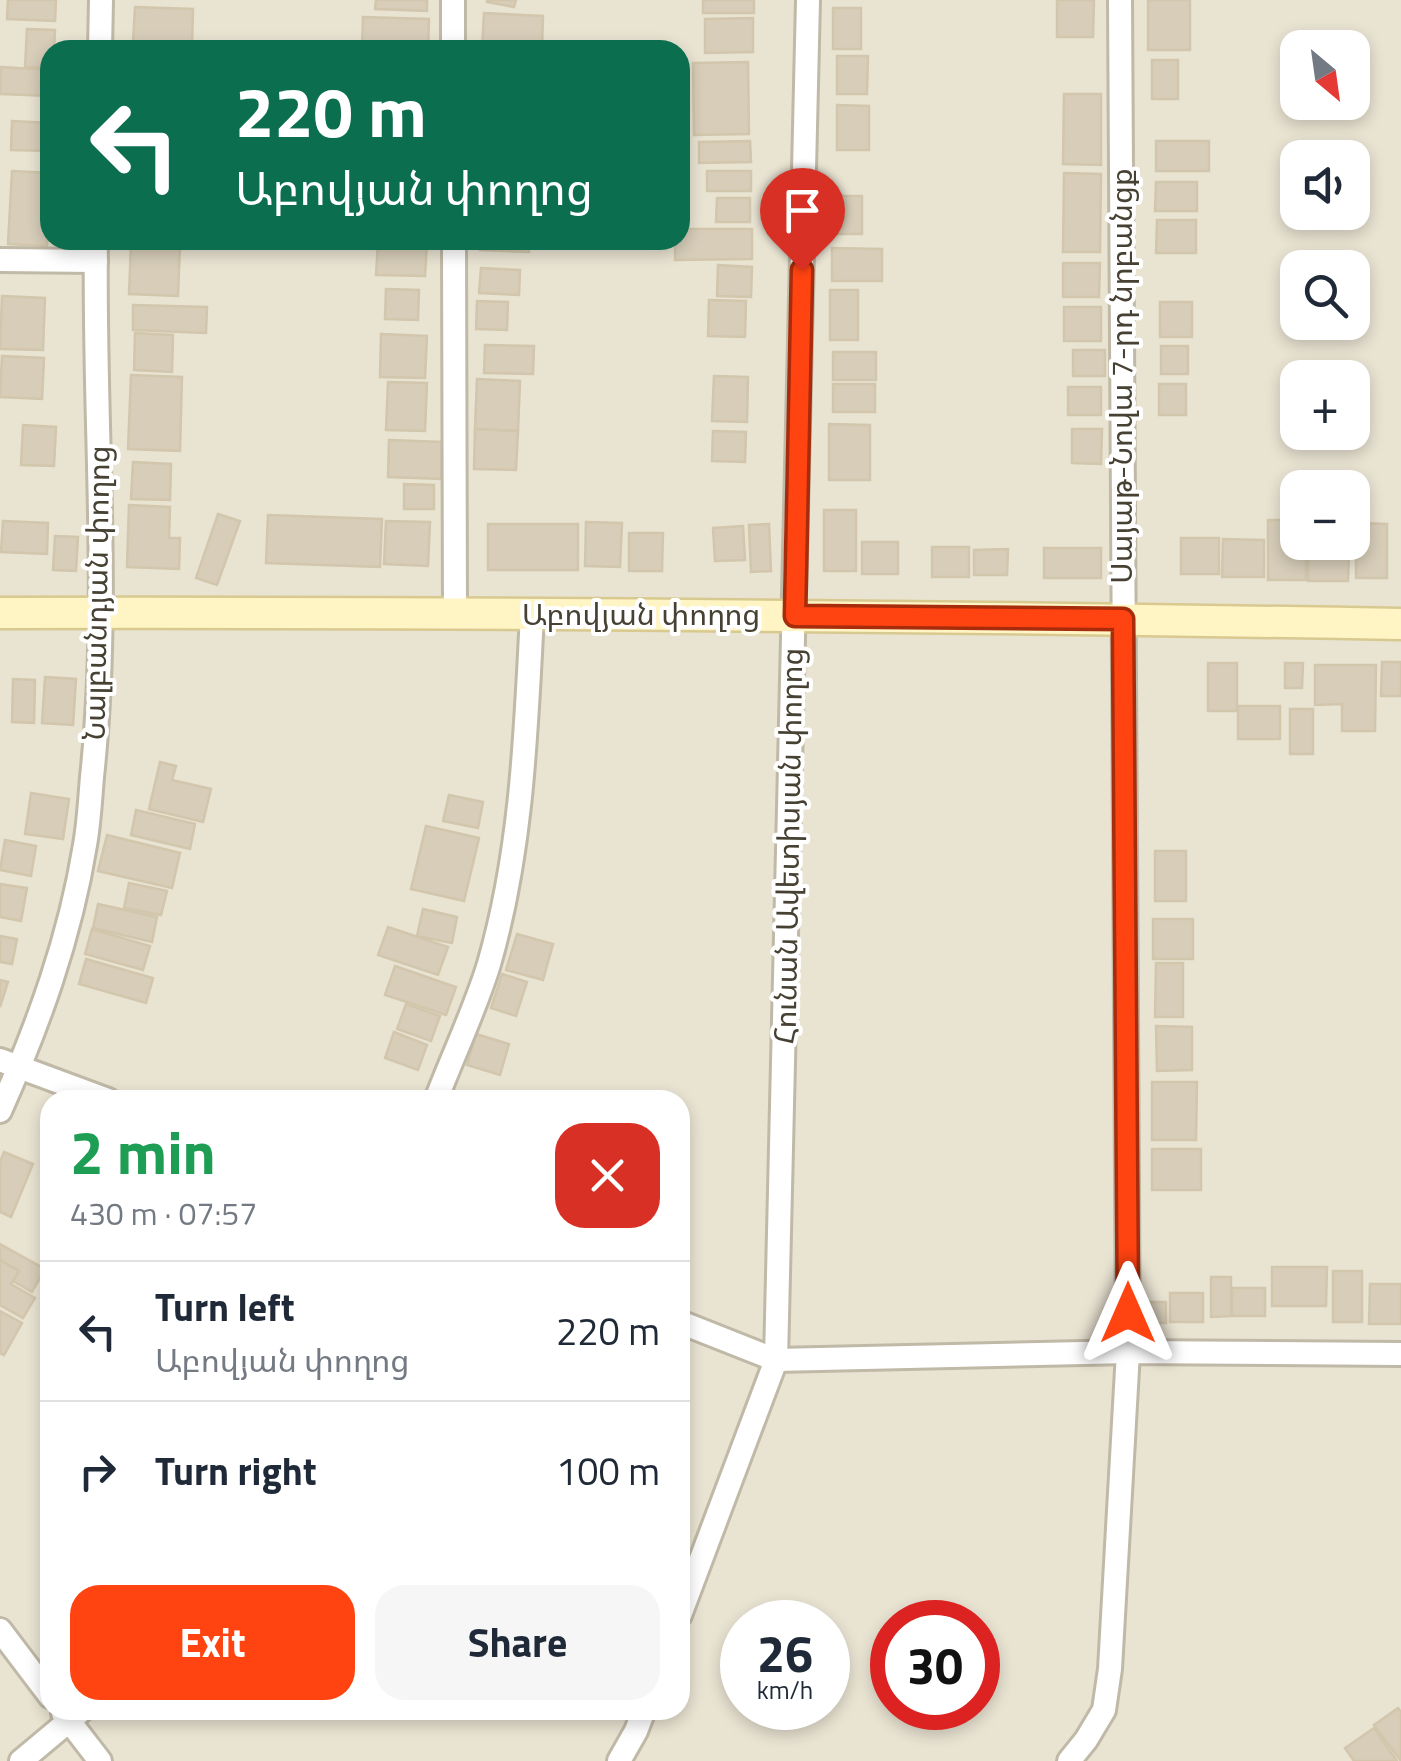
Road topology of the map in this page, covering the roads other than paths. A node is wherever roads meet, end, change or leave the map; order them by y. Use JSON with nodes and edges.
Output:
{"nodes":[{"id":1,"x":100,"y":0,"type":"edge"},
{"id":2,"x":453,"y":0,"type":"edge"},
{"id":3,"x":808,"y":0,"type":"edge"},
{"id":4,"x":1120,"y":0,"type":"edge"},
{"id":5,"x":100,"y":40,"type":"edge"},
{"id":6,"x":453,"y":40,"type":"edge"},
{"id":7,"x":454,"y":250,"type":"edge"},
{"id":8,"x":96,"y":251,"type":"edge"},
{"id":9,"x":0,"y":260,"type":"edge"},
{"id":10,"x":0,"y":612,"type":"edge"},
{"id":11,"x":102,"y":612,"type":"junction"},
{"id":12,"x":455,"y":614,"type":"junction"},
{"id":13,"x":532,"y":614,"type":"junction"},
{"id":14,"x":795,"y":616,"type":"junction"},
{"id":15,"x":1123,"y":619,"type":"junction"},
{"id":16,"x":1401,"y":624,"type":"edge"},
{"id":17,"x":10,"y":1063,"type":"edge"},
{"id":18,"x":82,"y":1090,"type":"edge"},
{"id":19,"x":440,"y":1090,"type":"edge"},
{"id":20,"x":0,"y":1111,"type":"edge"},
{"id":21,"x":690,"y":1326,"type":"edge"},
{"id":22,"x":1128,"y":1352,"type":"junction"},
{"id":23,"x":1401,"y":1354,"type":"edge"},
{"id":24,"x":776,"y":1360,"type":"junction"},
{"id":25,"x":690,"y":1588,"type":"edge"},
{"id":26,"x":0,"y":1630,"type":"edge"},
{"id":27,"x":40,"y":1683,"type":"edge"},
{"id":28,"x":65,"y":1720,"type":"edge"},
{"id":29,"x":75,"y":1720,"type":"edge"},
{"id":30,"x":640,"y":1720,"type":"edge"},
{"id":31,"x":22,"y":1761,"type":"edge"},
{"id":32,"x":100,"y":1761,"type":"edge"},
{"id":33,"x":620,"y":1761,"type":"edge"},
{"id":34,"x":1070,"y":1761,"type":"edge"}],
"edges":[{"from":1,"to":5,"type":"street"},
{"from":2,"to":6,"type":"street"},
{"from":3,"to":14,"type":"street","name":"Հունան Ավետիսյան փողոց"},
{"from":4,"to":15,"type":"street","name":"Սայաթ-Նովա 7-րդ նրբանցք"},
{"from":7,"to":12,"type":"street"},
{"from":8,"to":9,"type":"street"},
{"from":8,"to":11,"type":"street","name":"Նալբանդյան փողոց"},
{"from":10,"to":11,"type":"main road","name":"Աբովյան փողոց"},
{"from":11,"to":12,"type":"main road","name":"Աբովյան փողոց"},
{"from":11,"to":17,"type":"street","name":"Նալբանդյան փողոց"},
{"from":12,"to":13,"type":"main road","name":"Աբովյան փողոց"},
{"from":13,"to":14,"type":"main road","name":"Աբովյան փողոց"},
{"from":13,"to":19,"type":"street"},
{"from":14,"to":15,"type":"main road","name":"Աբովյան փողոց"},
{"from":14,"to":24,"type":"street","name":"Հունան Ավետիսյան փողոց"},
{"from":15,"to":16,"type":"main road","name":"Աբովյան փողոց"},
{"from":15,"to":22,"type":"street","name":"Սայաթ-Նովա 7-րդ նրբանցք"},
{"from":17,"to":18,"type":"street"},
{"from":17,"to":20,"type":"street","name":"Նալբանդյան փողոց"},
{"from":21,"to":24,"type":"street"},
{"from":22,"to":23,"type":"street"},
{"from":22,"to":24,"type":"street"},
{"from":22,"to":34,"type":"street","name":"Սայաթ-Նովա 7-րդ նրբանցք"},
{"from":24,"to":25,"type":"street","name":"Հունան Ավետիսյան փողոց"},
{"from":26,"to":27,"type":"street"},
{"from":28,"to":31,"type":"street"},
{"from":29,"to":32,"type":"street"},
{"from":30,"to":33,"type":"street"}]}
